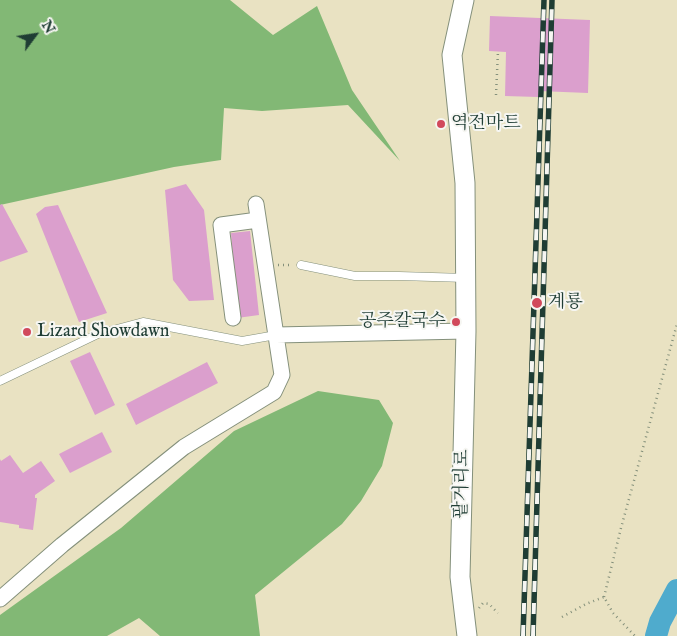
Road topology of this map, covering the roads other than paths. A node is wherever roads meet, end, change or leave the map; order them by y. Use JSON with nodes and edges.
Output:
{"nodes":[{"id":1,"x":464,"y":0,"type":"edge"},
{"id":2,"x":256,"y":204,"type":"dead end"},
{"id":3,"x":258,"y":220,"type":"junction"},
{"id":4,"x":302,"y":265,"type":"road end"},
{"id":5,"x":466,"y":278,"type":"junction"},
{"id":6,"x":233,"y":318,"type":"dead end"},
{"id":7,"x":466,"y":331,"type":"junction"},
{"id":8,"x":276,"y":335,"type":"junction"},
{"id":9,"x":0,"y":381,"type":"edge"},
{"id":10,"x":0,"y":600,"type":"edge"},
{"id":11,"x":467,"y":636,"type":"edge"}],
"edges":[{"from":1,"to":5,"type":"street","name":"팥거리로"},
{"from":2,"to":3,"type":"street"},
{"from":3,"to":6,"type":"street"},
{"from":3,"to":8,"type":"street"},
{"from":4,"to":5,"type":"lane"},
{"from":5,"to":7,"type":"street","name":"팥거리로"},
{"from":7,"to":8,"type":"street"},
{"from":7,"to":11,"type":"street","name":"팥거리로"},
{"from":8,"to":9,"type":"lane"},
{"from":8,"to":10,"type":"street"}]}
